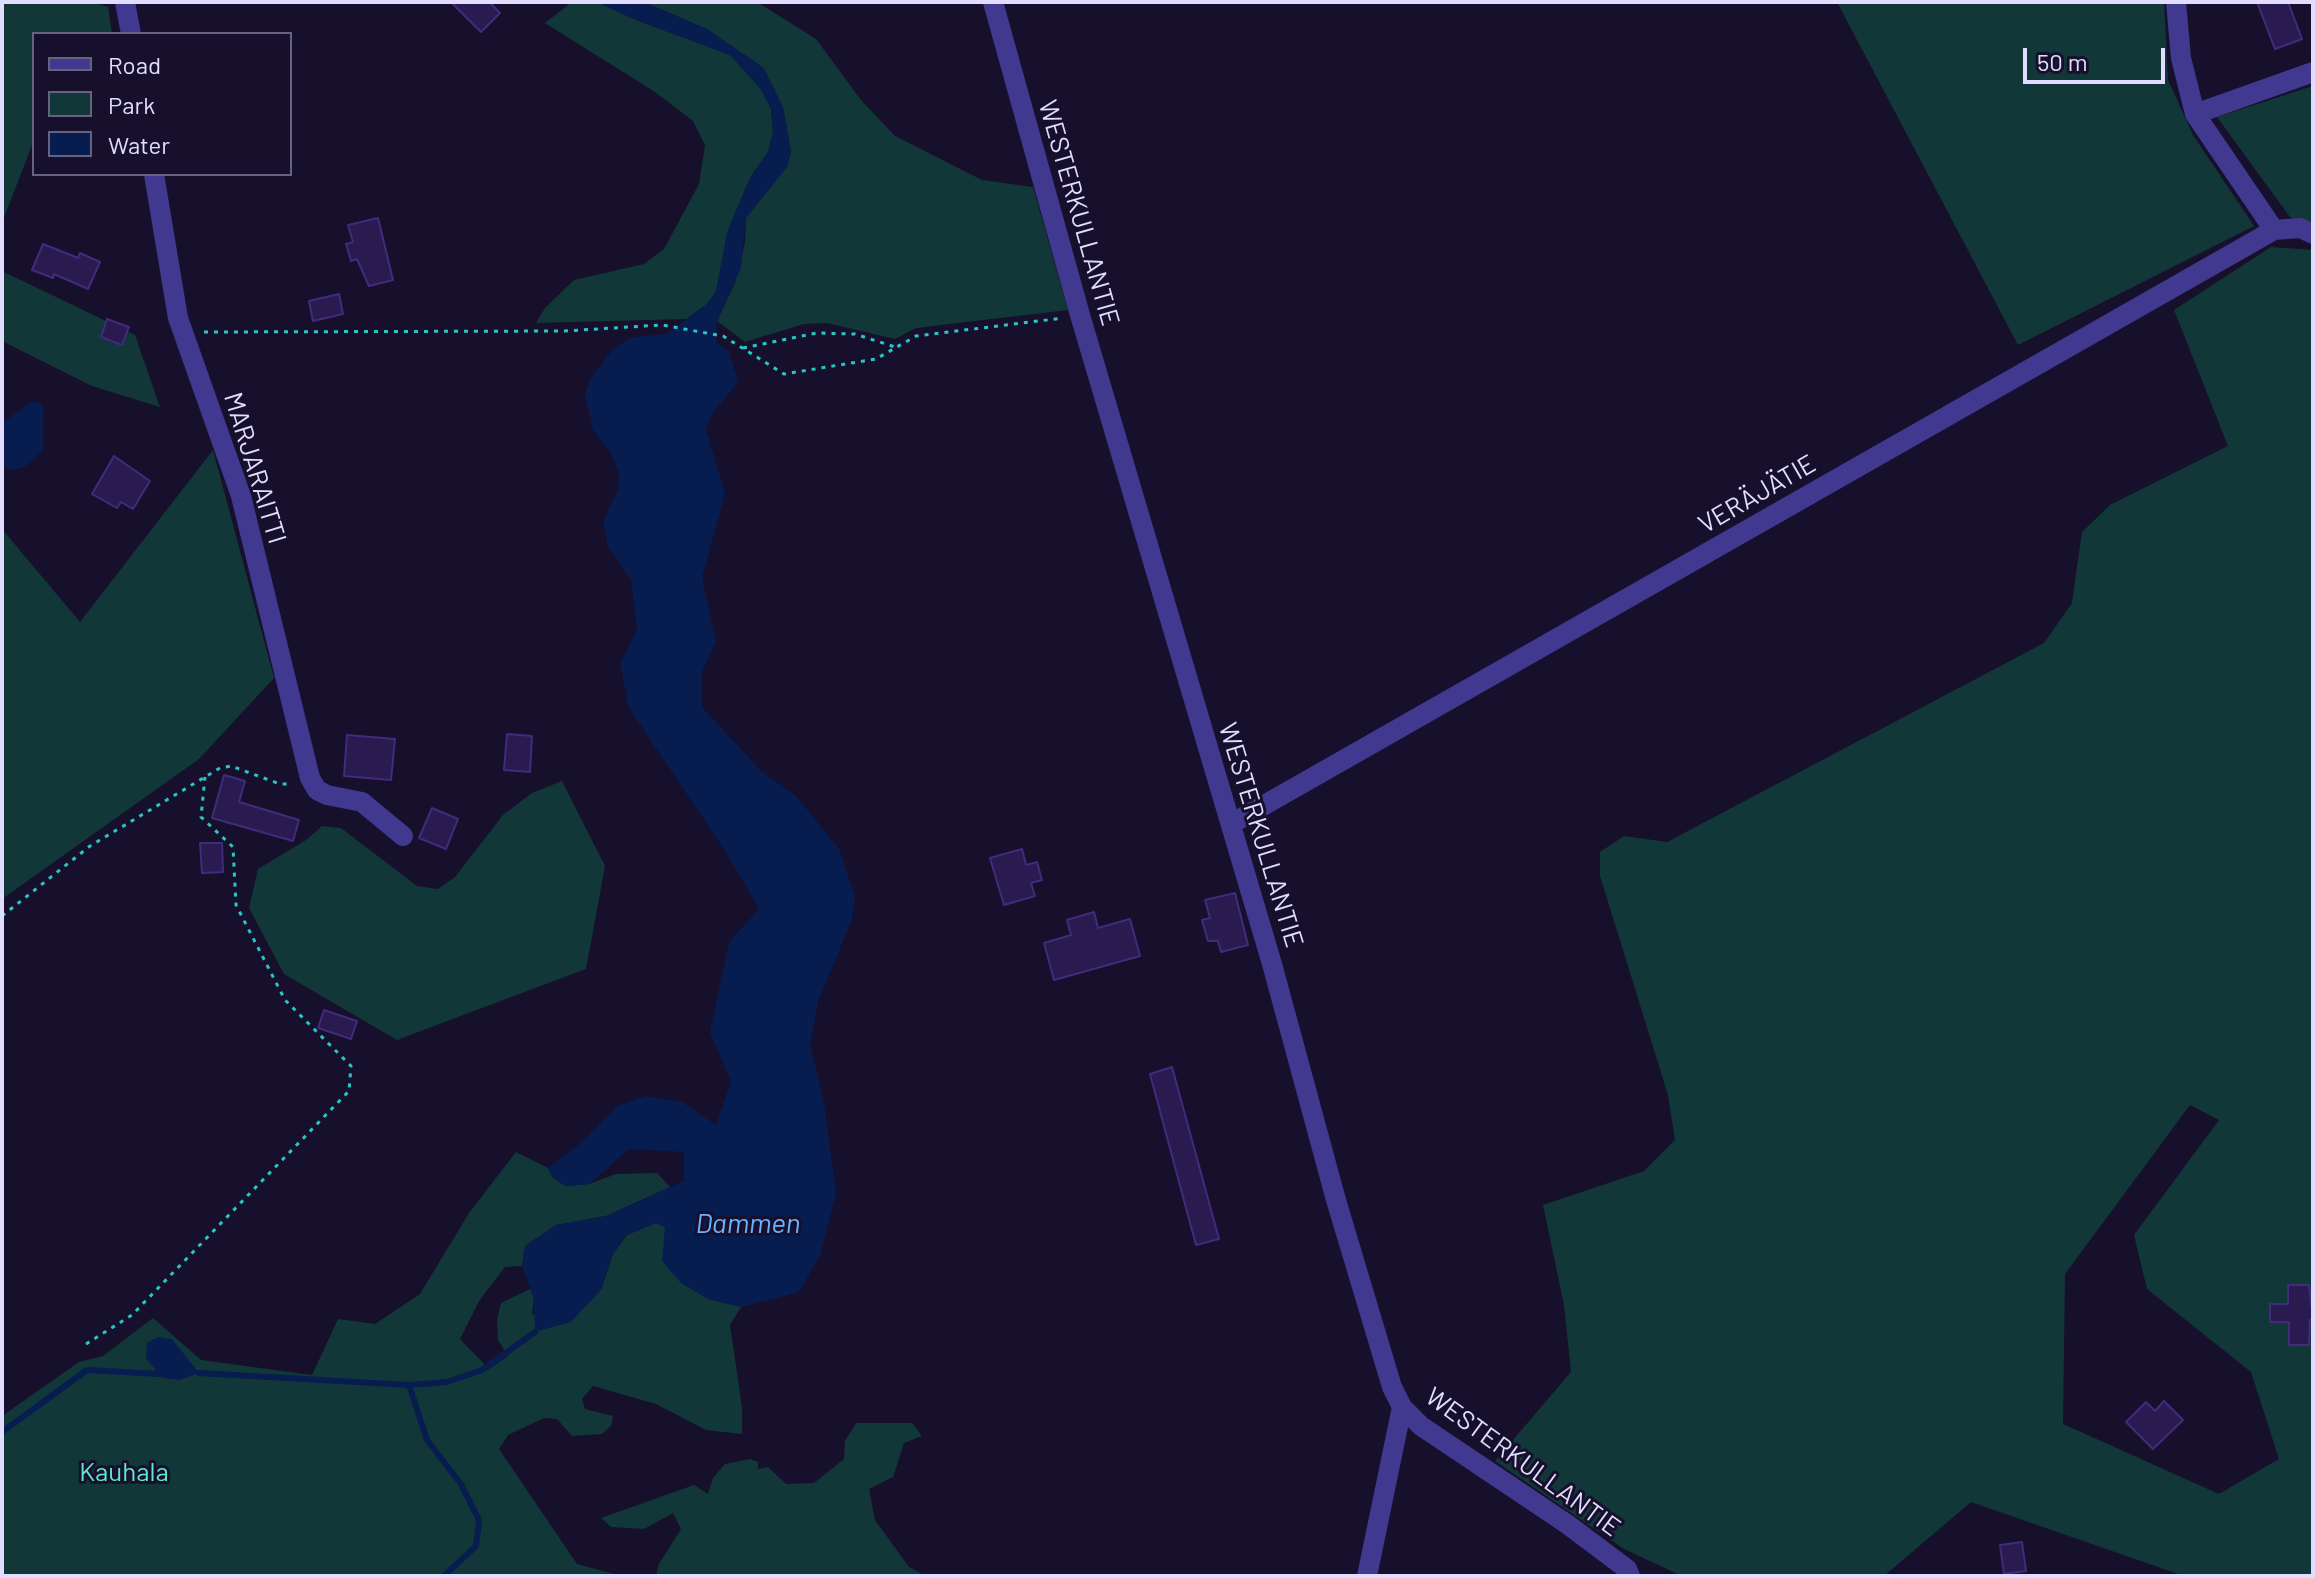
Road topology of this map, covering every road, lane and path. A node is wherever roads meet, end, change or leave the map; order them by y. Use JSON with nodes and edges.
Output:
{"nodes":[{"id":1,"x":125,"y":2,"type":"edge"},
{"id":2,"x":993,"y":2,"type":"edge"},
{"id":3,"x":2176,"y":2,"type":"edge"},
{"id":4,"x":131,"y":32,"type":"edge"},
{"id":5,"x":2313,"y":72,"type":"edge"},
{"id":6,"x":2195,"y":114,"type":"junction"},
{"id":7,"x":154,"y":176,"type":"edge"},
{"id":8,"x":2274,"y":230,"type":"junction"},
{"id":9,"x":2313,"y":234,"type":"edge"},
{"id":10,"x":1080,"y":315,"type":"junction"},
{"id":11,"x":184,"y":335,"type":"junction"},
{"id":12,"x":896,"y":347,"type":"junction"},
{"id":13,"x":743,"y":348,"type":"junction"},
{"id":14,"x":205,"y":777,"type":"junction"},
{"id":15,"x":310,"y":778,"type":"junction"},
{"id":16,"x":1231,"y":824,"type":"junction"},
{"id":17,"x":403,"y":836,"type":"dead end"},
{"id":18,"x":2,"y":916,"type":"edge"},
{"id":19,"x":86,"y":1344,"type":"dead end"},
{"id":20,"x":1402,"y":1407,"type":"junction"},
{"id":21,"x":1367,"y":1576,"type":"edge"},
{"id":22,"x":1630,"y":1576,"type":"edge"}],
"edges":[{"from":1,"to":4,"type":"street"},
{"from":2,"to":10,"type":"street","name":"WESTERKULLANTIE"},
{"from":3,"to":6,"type":"street"},
{"from":5,"to":6,"type":"street"},
{"from":6,"to":8,"type":"street"},
{"from":7,"to":11,"type":"street","name":"MARJARAITTI"},
{"from":8,"to":9,"type":"street"},
{"from":8,"to":16,"type":"street","name":"VERÄJÄTIE"},
{"from":10,"to":12,"type":"path"},
{"from":10,"to":16,"type":"street","name":"WESTERKULLANTIE"},
{"from":11,"to":13,"type":"path"},
{"from":11,"to":15,"type":"street","name":"MARJARAITTI"},
{"from":12,"to":13,"type":"path"},
{"from":12,"to":13,"type":"path"},
{"from":14,"to":15,"type":"path"},
{"from":14,"to":18,"type":"path"},
{"from":14,"to":19,"type":"path"},
{"from":15,"to":17,"type":"street"},
{"from":16,"to":20,"type":"street","name":"WESTERKULLANTIE"},
{"from":20,"to":21,"type":"street"},
{"from":20,"to":22,"type":"street","name":"WESTERKULLANTIE"}]}
